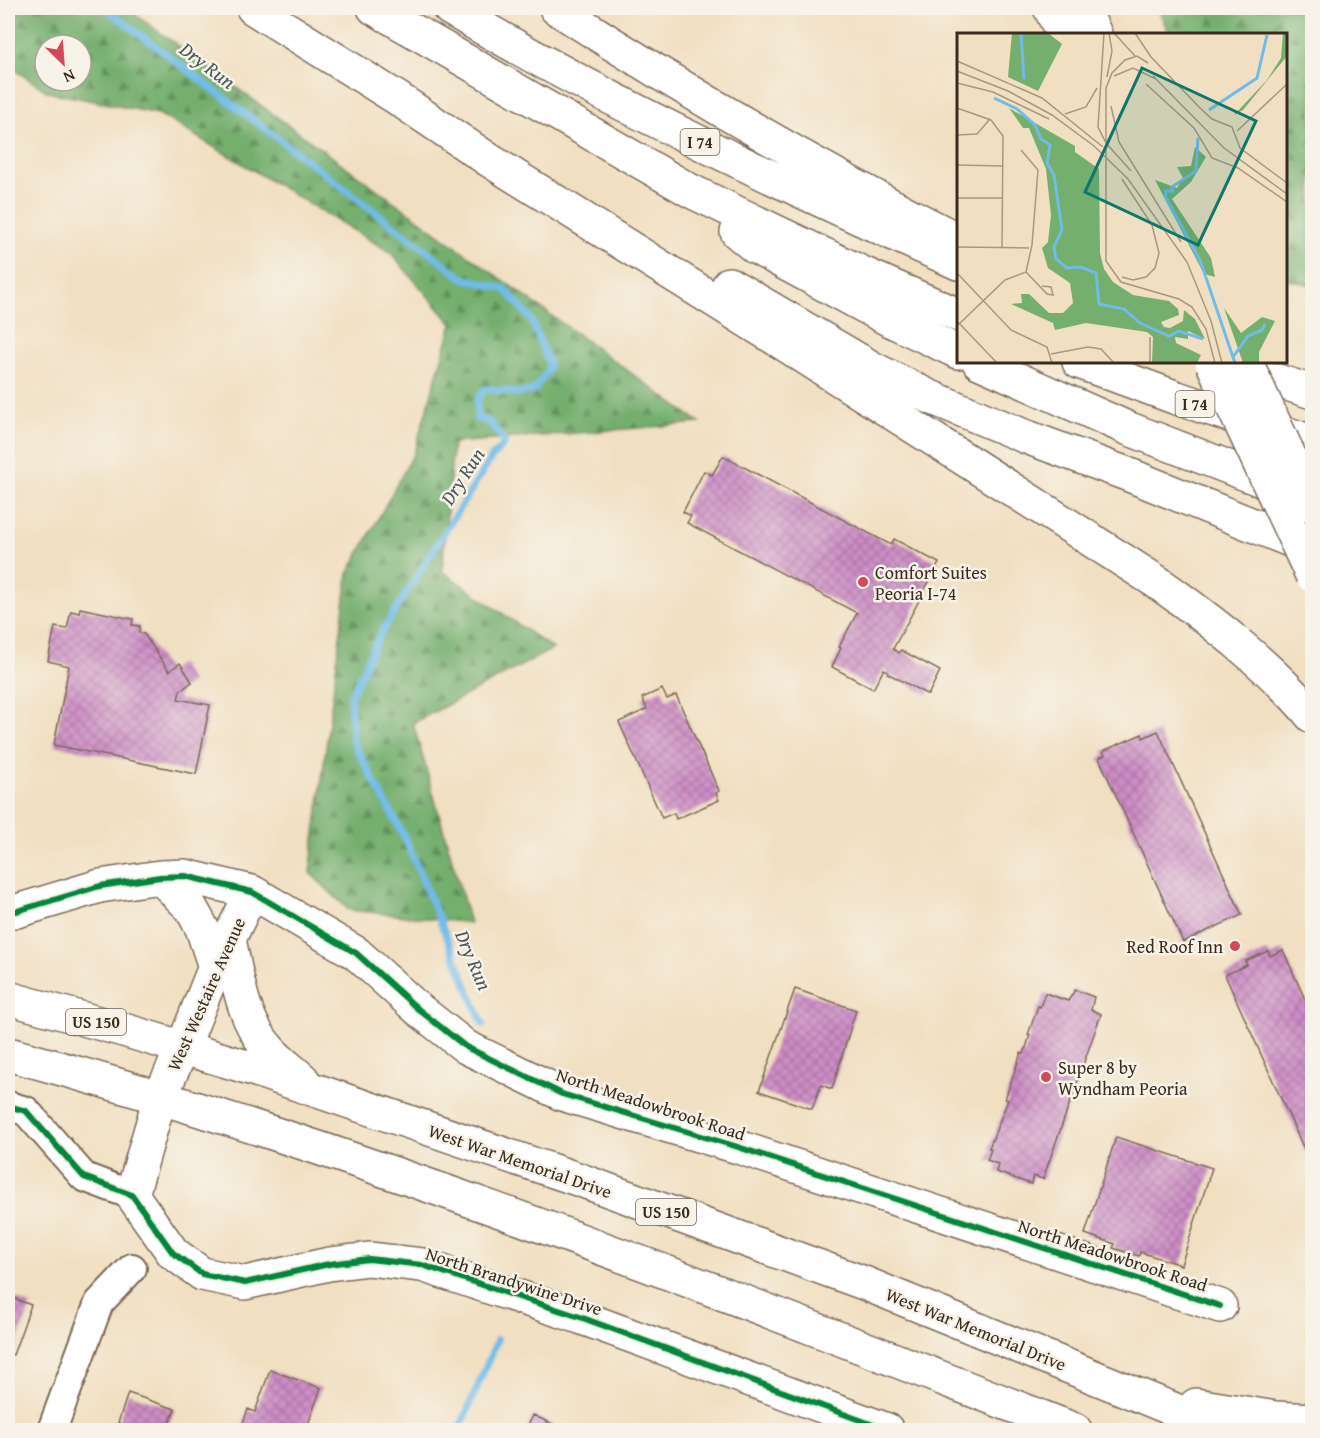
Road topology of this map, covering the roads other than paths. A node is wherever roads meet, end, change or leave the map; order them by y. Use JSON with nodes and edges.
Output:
{"nodes":[{"id":1,"x":254,"y":8,"type":"edge"},
{"id":2,"x":374,"y":8,"type":"edge"},
{"id":3,"x":449,"y":8,"type":"edge"},
{"id":4,"x":556,"y":8,"type":"edge"},
{"id":5,"x":1050,"y":8,"type":"edge"},
{"id":6,"x":1083,"y":8,"type":"edge"},
{"id":7,"x":1062,"y":33,"type":"edge"},
{"id":8,"x":1095,"y":33,"type":"edge"},
{"id":9,"x":691,"y":191,"type":"junction"},
{"id":10,"x":957,"y":239,"type":"edge"},
{"id":11,"x":957,"y":263,"type":"edge"},
{"id":12,"x":957,"y":315,"type":"edge"},
{"id":13,"x":957,"y":352,"type":"edge"},
{"id":14,"x":981,"y":363,"type":"edge"},
{"id":15,"x":1082,"y":363,"type":"edge"},
{"id":16,"x":1212,"y":363,"type":"edge"},
{"id":17,"x":1222,"y":363,"type":"edge"},
{"id":18,"x":1246,"y":363,"type":"edge"},
{"id":19,"x":1312,"y":392,"type":"edge"},
{"id":20,"x":1312,"y":442,"type":"edge"},
{"id":21,"x":1312,"y":499,"type":"edge"},
{"id":22,"x":1312,"y":505,"type":"edge"},
{"id":23,"x":1312,"y":549,"type":"edge"},
{"id":24,"x":1312,"y":575,"type":"edge"},
{"id":25,"x":1312,"y":716,"type":"edge"},
{"id":26,"x":160,"y":877,"type":"junction"},
{"id":27,"x":252,"y":892,"type":"junction"},
{"id":28,"x":8,"y":911,"type":"edge"},
{"id":29,"x":222,"y":953,"type":"junction"},
{"id":30,"x":8,"y":998,"type":"edge"},
{"id":31,"x":183,"y":1047,"type":"junction"},
{"id":32,"x":8,"y":1054,"type":"edge"},
{"id":33,"x":313,"y":1089,"type":"junction"},
{"id":34,"x":160,"y":1097,"type":"junction"},
{"id":35,"x":8,"y":1106,"type":"edge"},
{"id":36,"x":132,"y":1195,"type":"junction"},
{"id":37,"x":132,"y":1268,"type":"dead end"},
{"id":38,"x":1220,"y":1306,"type":"dead end"},
{"id":39,"x":1141,"y":1395,"type":"junction"},
{"id":40,"x":1312,"y":1420,"type":"edge"},
{"id":41,"x":52,"y":1431,"type":"edge"},
{"id":42,"x":887,"y":1431,"type":"edge"},
{"id":43,"x":1075,"y":1431,"type":"edge"},
{"id":44,"x":1224,"y":1431,"type":"edge"}],
"edges":[{"from":1,"to":23,"type":"main road"},
{"from":1,"to":25,"type":"main road"},
{"from":2,"to":9,"type":"main road","number":"I 74"},
{"from":3,"to":11,"type":"main road","number":"I 74"},
{"from":4,"to":10,"type":"main road"},
{"from":5,"to":7,"type":"main road"},
{"from":6,"to":8,"type":"main road"},
{"from":9,"to":12,"type":"main road","number":"I 74"},
{"from":9,"to":13,"type":"main road"},
{"from":14,"to":21,"type":"main road"},
{"from":15,"to":20,"type":"main road","number":"I 74"},
{"from":16,"to":24,"type":"main road","bridge":true},
{"from":17,"to":19,"type":"main road"},
{"from":18,"to":22,"type":"main road","bridge":true},
{"from":26,"to":27,"type":"main road","name":"North Meadowbrook Road"},
{"from":26,"to":28,"type":"main road","name":"North Meadowbrook Road"},
{"from":26,"to":29,"type":"main road"},
{"from":27,"to":29,"type":"main road","name":"West Westaire Avenue"},
{"from":27,"to":38,"type":"main road","name":"North Meadowbrook Road"},
{"from":29,"to":31,"type":"main road","name":"West Westaire Avenue"},
{"from":29,"to":33,"type":"main road"},
{"from":30,"to":31,"type":"main road","name":"West War Memorial Drive","number":"US 150"},
{"from":31,"to":33,"type":"main road","name":"West War Memorial Drive","number":"US 150"},
{"from":31,"to":34,"type":"main road","name":"West Westaire Avenue"},
{"from":32,"to":34,"type":"main road"},
{"from":33,"to":39,"type":"main road","name":"West War Memorial Drive","number":"US 150"},
{"from":34,"to":36,"type":"main road"},
{"from":34,"to":43,"type":"main road"},
{"from":35,"to":36,"type":"street"},
{"from":36,"to":42,"type":"main road","name":"North Brandywine Drive"},
{"from":37,"to":41,"type":"street"},
{"from":39,"to":40,"type":"main road"},
{"from":39,"to":44,"type":"main road","name":"West War Memorial Drive","number":"US 150"}]}
